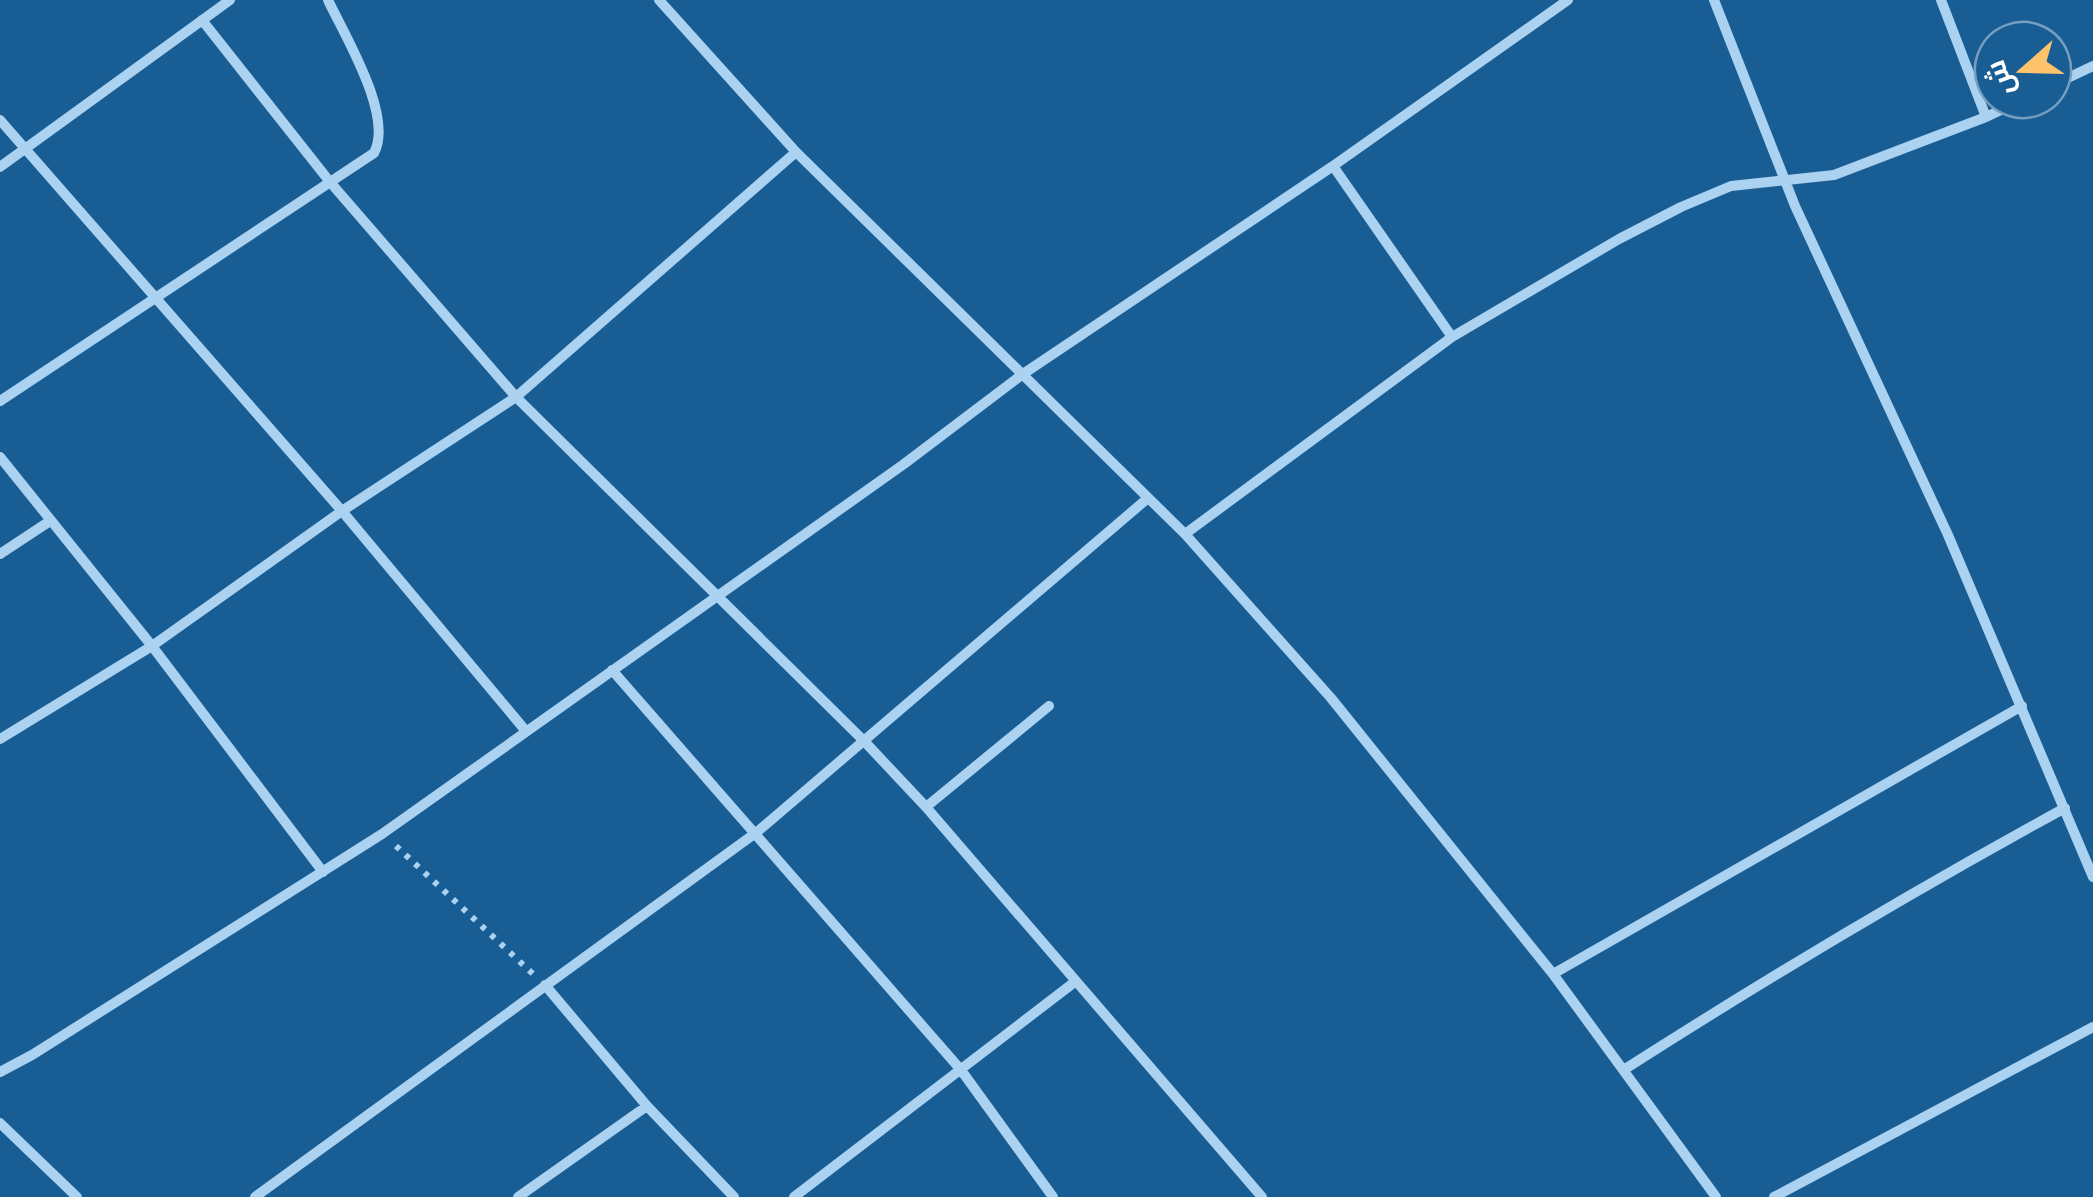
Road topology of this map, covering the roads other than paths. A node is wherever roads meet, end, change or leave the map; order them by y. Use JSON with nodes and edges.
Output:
{"nodes":[{"id":1,"x":230,"y":0,"type":"edge"},
{"id":2,"x":328,"y":0,"type":"edge"},
{"id":3,"x":660,"y":0,"type":"edge"},
{"id":4,"x":1568,"y":0,"type":"edge"},
{"id":5,"x":1714,"y":0,"type":"edge"},
{"id":6,"x":1941,"y":0,"type":"edge"},
{"id":7,"x":202,"y":20,"type":"junction"},
{"id":8,"x":1973,"y":83,"type":"edge"},
{"id":9,"x":0,"y":120,"type":"edge"},
{"id":10,"x":1978,"y":120,"type":"edge"},
{"id":11,"x":23,"y":149,"type":"junction"},
{"id":12,"x":796,"y":152,"type":"junction"},
{"id":13,"x":1333,"y":166,"type":"junction"},
{"id":14,"x":0,"y":167,"type":"edge"},
{"id":15,"x":330,"y":182,"type":"junction"},
{"id":16,"x":1786,"y":182,"type":"junction"},
{"id":17,"x":155,"y":297,"type":"junction"},
{"id":18,"x":1452,"y":338,"type":"junction"},
{"id":19,"x":1023,"y":374,"type":"junction"},
{"id":20,"x":516,"y":396,"type":"junction"},
{"id":21,"x":0,"y":401,"type":"edge"},
{"id":22,"x":0,"y":457,"type":"edge"},
{"id":23,"x":1148,"y":498,"type":"junction"},
{"id":24,"x":342,"y":512,"type":"junction"},
{"id":25,"x":50,"y":521,"type":"junction"},
{"id":26,"x":1184,"y":534,"type":"junction"},
{"id":27,"x":0,"y":554,"type":"edge"},
{"id":28,"x":718,"y":596,"type":"junction"},
{"id":29,"x":152,"y":646,"type":"junction"},
{"id":30,"x":612,"y":670,"type":"junction"},
{"id":31,"x":1049,"y":706,"type":"dead end"},
{"id":32,"x":2022,"y":706,"type":"junction"},
{"id":33,"x":524,"y":730,"type":"junction"},
{"id":34,"x":0,"y":739,"type":"edge"},
{"id":35,"x":864,"y":741,"type":"junction"},
{"id":36,"x":926,"y":808,"type":"junction"},
{"id":37,"x":2064,"y":808,"type":"junction"},
{"id":38,"x":757,"y":832,"type":"junction"},
{"id":39,"x":323,"y":872,"type":"junction"},
{"id":40,"x":2093,"y":877,"type":"edge"},
{"id":41,"x":1553,"y":974,"type":"junction"},
{"id":42,"x":1076,"y":980,"type":"junction"},
{"id":43,"x":545,"y":985,"type":"junction"},
{"id":44,"x":2093,"y":1028,"type":"edge"},
{"id":45,"x":961,"y":1070,"type":"junction"},
{"id":46,"x":1625,"y":1070,"type":"junction"},
{"id":47,"x":0,"y":1072,"type":"edge"},
{"id":48,"x":647,"y":1106,"type":"junction"},
{"id":49,"x":0,"y":1123,"type":"edge"},
{"id":50,"x":77,"y":1197,"type":"edge"},
{"id":51,"x":255,"y":1197,"type":"edge"},
{"id":52,"x":518,"y":1197,"type":"edge"},
{"id":53,"x":734,"y":1197,"type":"edge"},
{"id":54,"x":794,"y":1197,"type":"edge"},
{"id":55,"x":1053,"y":1197,"type":"edge"},
{"id":56,"x":1262,"y":1197,"type":"edge"},
{"id":57,"x":1716,"y":1197,"type":"edge"},
{"id":58,"x":1774,"y":1197,"type":"edge"}],
"edges":[{"from":1,"to":7,"type":"street"},
{"from":2,"to":15,"type":"street"},
{"from":3,"to":12,"type":"street"},
{"from":4,"to":13,"type":"street"},
{"from":5,"to":16,"type":"street"},
{"from":6,"to":8,"type":"street"},
{"from":7,"to":11,"type":"street"},
{"from":7,"to":15,"type":"street"},
{"from":9,"to":11,"type":"street"},
{"from":10,"to":16,"type":"street"},
{"from":11,"to":14,"type":"street"},
{"from":11,"to":17,"type":"street"},
{"from":12,"to":19,"type":"street"},
{"from":12,"to":20,"type":"street"},
{"from":13,"to":18,"type":"street"},
{"from":13,"to":19,"type":"street"},
{"from":15,"to":17,"type":"street"},
{"from":15,"to":20,"type":"street"},
{"from":16,"to":18,"type":"street"},
{"from":16,"to":32,"type":"street"},
{"from":17,"to":21,"type":"street"},
{"from":17,"to":24,"type":"street"},
{"from":18,"to":26,"type":"street"},
{"from":19,"to":23,"type":"street"},
{"from":19,"to":28,"type":"street"},
{"from":20,"to":24,"type":"street"},
{"from":20,"to":28,"type":"street"},
{"from":22,"to":25,"type":"street"},
{"from":23,"to":26,"type":"street"},
{"from":23,"to":35,"type":"street"},
{"from":24,"to":29,"type":"street"},
{"from":24,"to":33,"type":"street"},
{"from":25,"to":27,"type":"street"},
{"from":25,"to":29,"type":"street"},
{"from":26,"to":41,"type":"street"},
{"from":28,"to":30,"type":"street"},
{"from":28,"to":35,"type":"street"},
{"from":29,"to":34,"type":"street"},
{"from":29,"to":39,"type":"street"},
{"from":30,"to":33,"type":"street"},
{"from":30,"to":38,"type":"street"},
{"from":31,"to":36,"type":"street"},
{"from":32,"to":37,"type":"street"},
{"from":32,"to":41,"type":"street"},
{"from":33,"to":39,"type":"street"},
{"from":35,"to":36,"type":"street"},
{"from":35,"to":38,"type":"street"},
{"from":36,"to":42,"type":"street"},
{"from":37,"to":40,"type":"street"},
{"from":37,"to":46,"type":"street"},
{"from":38,"to":43,"type":"street"},
{"from":38,"to":45,"type":"street"},
{"from":39,"to":47,"type":"street"},
{"from":41,"to":46,"type":"street"},
{"from":42,"to":45,"type":"street"},
{"from":42,"to":56,"type":"street"},
{"from":43,"to":48,"type":"street"},
{"from":43,"to":51,"type":"street"},
{"from":44,"to":58,"type":"street"},
{"from":45,"to":54,"type":"street"},
{"from":45,"to":55,"type":"street"},
{"from":46,"to":57,"type":"street"},
{"from":48,"to":52,"type":"street"},
{"from":48,"to":53,"type":"street"},
{"from":49,"to":50,"type":"street"}]}
